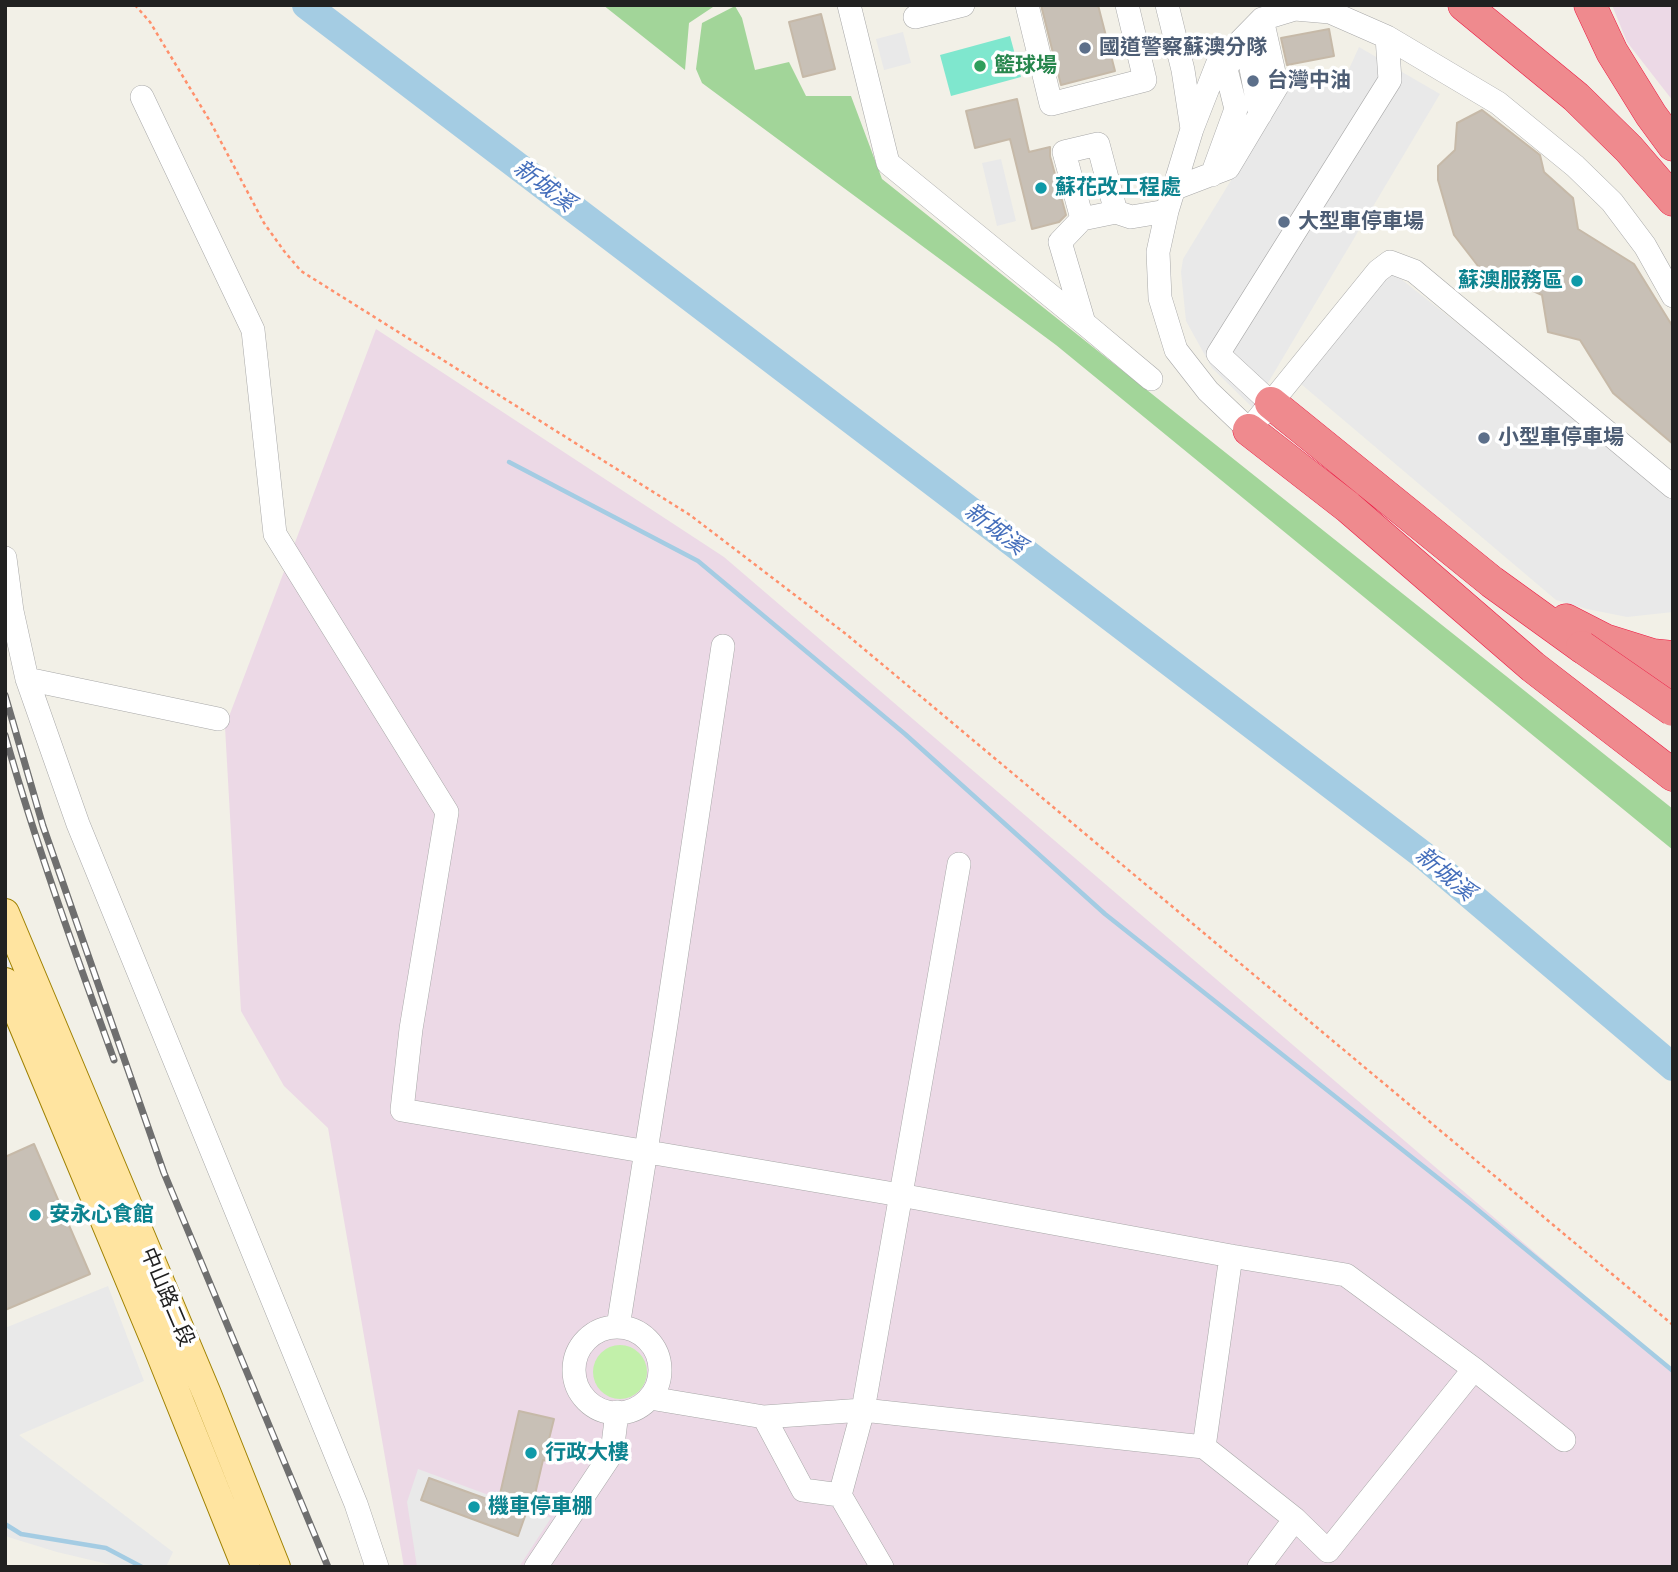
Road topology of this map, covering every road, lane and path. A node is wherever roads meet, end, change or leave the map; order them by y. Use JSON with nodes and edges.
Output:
{"nodes":[{"id":1,"x":135,"y":5,"type":"edge"},
{"id":2,"x":849,"y":5,"type":"edge"},
{"id":3,"x":963,"y":5,"type":"edge"},
{"id":4,"x":1027,"y":5,"type":"edge"},
{"id":5,"x":1464,"y":5,"type":"edge"},
{"id":6,"x":1591,"y":5,"type":"edge"},
{"id":7,"x":1168,"y":11,"type":"edge"},
{"id":8,"x":1129,"y":16,"type":"edge"},
{"id":9,"x":915,"y":17,"type":"dead end"},
{"id":10,"x":1262,"y":19,"type":"junction"},
{"id":11,"x":1245,"y":37,"type":"junction"},
{"id":12,"x":1387,"y":37,"type":"junction"},
{"id":13,"x":1217,"y":65,"type":"junction"},
{"id":14,"x":1183,"y":70,"type":"junction"},
{"id":15,"x":142,"y":97,"type":"dead end"},
{"id":16,"x":1260,"y":115,"type":"junction"},
{"id":17,"x":1192,"y":129,"type":"junction"},
{"id":18,"x":1673,"y":143,"type":"edge"},
{"id":19,"x":1212,"y":175,"type":"junction"},
{"id":20,"x":1170,"y":200,"type":"junction"},
{"id":21,"x":1673,"y":200,"type":"edge"},
{"id":22,"x":1124,"y":214,"type":"junction"},
{"id":23,"x":1082,"y":219,"type":"junction"},
{"id":24,"x":1158,"y":251,"type":"junction"},
{"id":25,"x":1673,"y":296,"type":"edge"},
{"id":26,"x":1084,"y":323,"type":"junction"},
{"id":27,"x":1151,"y":379,"type":"dead end"},
{"id":28,"x":1271,"y":403,"type":"junction"},
{"id":29,"x":1249,"y":430,"type":"junction"},
{"id":30,"x":1673,"y":487,"type":"edge"},
{"id":31,"x":1348,"y":507,"type":"junction"},
{"id":32,"x":5,"y":558,"type":"edge"},
{"id":33,"x":1492,"y":582,"type":"junction"},
{"id":34,"x":723,"y":646,"type":"dead end"},
{"id":35,"x":1673,"y":657,"type":"edge"},
{"id":36,"x":27,"y":679,"type":"junction"},
{"id":37,"x":1673,"y":687,"type":"edge"},
{"id":38,"x":1673,"y":710,"type":"edge"},
{"id":39,"x":218,"y":719,"type":"dead end"},
{"id":40,"x":1673,"y":775,"type":"edge"},
{"id":41,"x":959,"y":864,"type":"dead end"},
{"id":42,"x":5,"y":913,"type":"edge"},
{"id":43,"x":5,"y":982,"type":"edge"},
{"id":44,"x":12,"y":1020,"type":"edge"},
{"id":45,"x":645,"y":1152,"type":"junction"},
{"id":46,"x":900,"y":1195,"type":"junction"},
{"id":47,"x":1231,"y":1256,"type":"junction"},
{"id":48,"x":1673,"y":1325,"type":"edge"},
{"id":49,"x":618,"y":1327,"type":"junction"},
{"id":50,"x":1474,"y":1369,"type":"junction"},
{"id":51,"x":208,"y":1394,"type":"junction"},
{"id":52,"x":650,"y":1398,"type":"junction"},
{"id":53,"x":181,"y":1405,"type":"junction"},
{"id":54,"x":863,"y":1410,"type":"junction"},
{"id":55,"x":617,"y":1412,"type":"junction"},
{"id":56,"x":764,"y":1417,"type":"junction"},
{"id":57,"x":1564,"y":1440,"type":"dead end"},
{"id":58,"x":1204,"y":1447,"type":"junction"},
{"id":59,"x":840,"y":1495,"type":"junction"},
{"id":60,"x":1295,"y":1519,"type":"junction"},
{"id":61,"x":246,"y":1567,"type":"edge"},
{"id":62,"x":276,"y":1567,"type":"edge"},
{"id":63,"x":377,"y":1567,"type":"edge"},
{"id":64,"x":537,"y":1567,"type":"edge"},
{"id":65,"x":882,"y":1567,"type":"edge"},
{"id":66,"x":1259,"y":1567,"type":"edge"}],
"edges":[{"from":1,"to":48,"type":"path"},
{"from":2,"to":26,"type":"street"},
{"from":3,"to":9,"type":"street"},
{"from":4,"to":8,"type":"street"},
{"from":5,"to":21,"type":"highway"},
{"from":6,"to":18,"type":"highway"},
{"from":7,"to":8,"type":"street"},
{"from":7,"to":14,"type":"street"},
{"from":10,"to":11,"type":"street"},
{"from":10,"to":12,"type":"street"},
{"from":10,"to":16,"type":"street"},
{"from":11,"to":13,"type":"street"},
{"from":11,"to":16,"type":"street"},
{"from":11,"to":19,"type":"street"},
{"from":12,"to":25,"type":"street"},
{"from":12,"to":28,"type":"street"},
{"from":13,"to":14,"type":"street"},
{"from":13,"to":17,"type":"street"},
{"from":14,"to":17,"type":"street"},
{"from":15,"to":45,"type":"street"},
{"from":16,"to":19,"type":"street"},
{"from":17,"to":20,"type":"street"},
{"from":19,"to":20,"type":"street"},
{"from":20,"to":22,"type":"street"},
{"from":20,"to":24,"type":"street"},
{"from":22,"to":23,"type":"street"},
{"from":22,"to":23,"type":"street"},
{"from":22,"to":24,"type":"street"},
{"from":23,"to":26,"type":"street"},
{"from":24,"to":29,"type":"street"},
{"from":26,"to":27,"type":"street"},
{"from":28,"to":29,"type":"street"},
{"from":28,"to":30,"type":"street"},
{"from":28,"to":33,"type":"highway"},
{"from":29,"to":31,"type":"highway"},
{"from":31,"to":37,"type":"highway"},
{"from":31,"to":40,"type":"highway"},
{"from":32,"to":36,"type":"street"},
{"from":33,"to":35,"type":"highway"},
{"from":33,"to":38,"type":"highway","bridge":true},
{"from":34,"to":45,"type":"street"},
{"from":36,"to":39,"type":"street"},
{"from":36,"to":63,"type":"street"},
{"from":41,"to":46,"type":"street"},
{"from":42,"to":51,"type":"main road","name":"中山路二段"},
{"from":43,"to":44,"type":"main road","name":"中山路二段"},
{"from":44,"to":53,"type":"main road","name":"中山路二段"},
{"from":45,"to":46,"type":"street"},
{"from":45,"to":49,"type":"street"},
{"from":46,"to":47,"type":"street"},
{"from":46,"to":54,"type":"street"},
{"from":47,"to":50,"type":"street"},
{"from":47,"to":58,"type":"street"},
{"from":49,"to":52,"type":"street"},
{"from":49,"to":55,"type":"street"},
{"from":50,"to":57,"type":"street"},
{"from":50,"to":60,"type":"street"},
{"from":51,"to":53,"type":"main road"},
{"from":51,"to":62,"type":"main road","name":"中山路二段"},
{"from":52,"to":55,"type":"street"},
{"from":52,"to":56,"type":"street"},
{"from":53,"to":61,"type":"main road","name":"中山路二段"},
{"from":54,"to":56,"type":"street"},
{"from":54,"to":58,"type":"street"},
{"from":54,"to":59,"type":"street"},
{"from":55,"to":64,"type":"street"},
{"from":56,"to":59,"type":"street"},
{"from":58,"to":60,"type":"street"},
{"from":59,"to":65,"type":"street"},
{"from":60,"to":66,"type":"street"}]}
